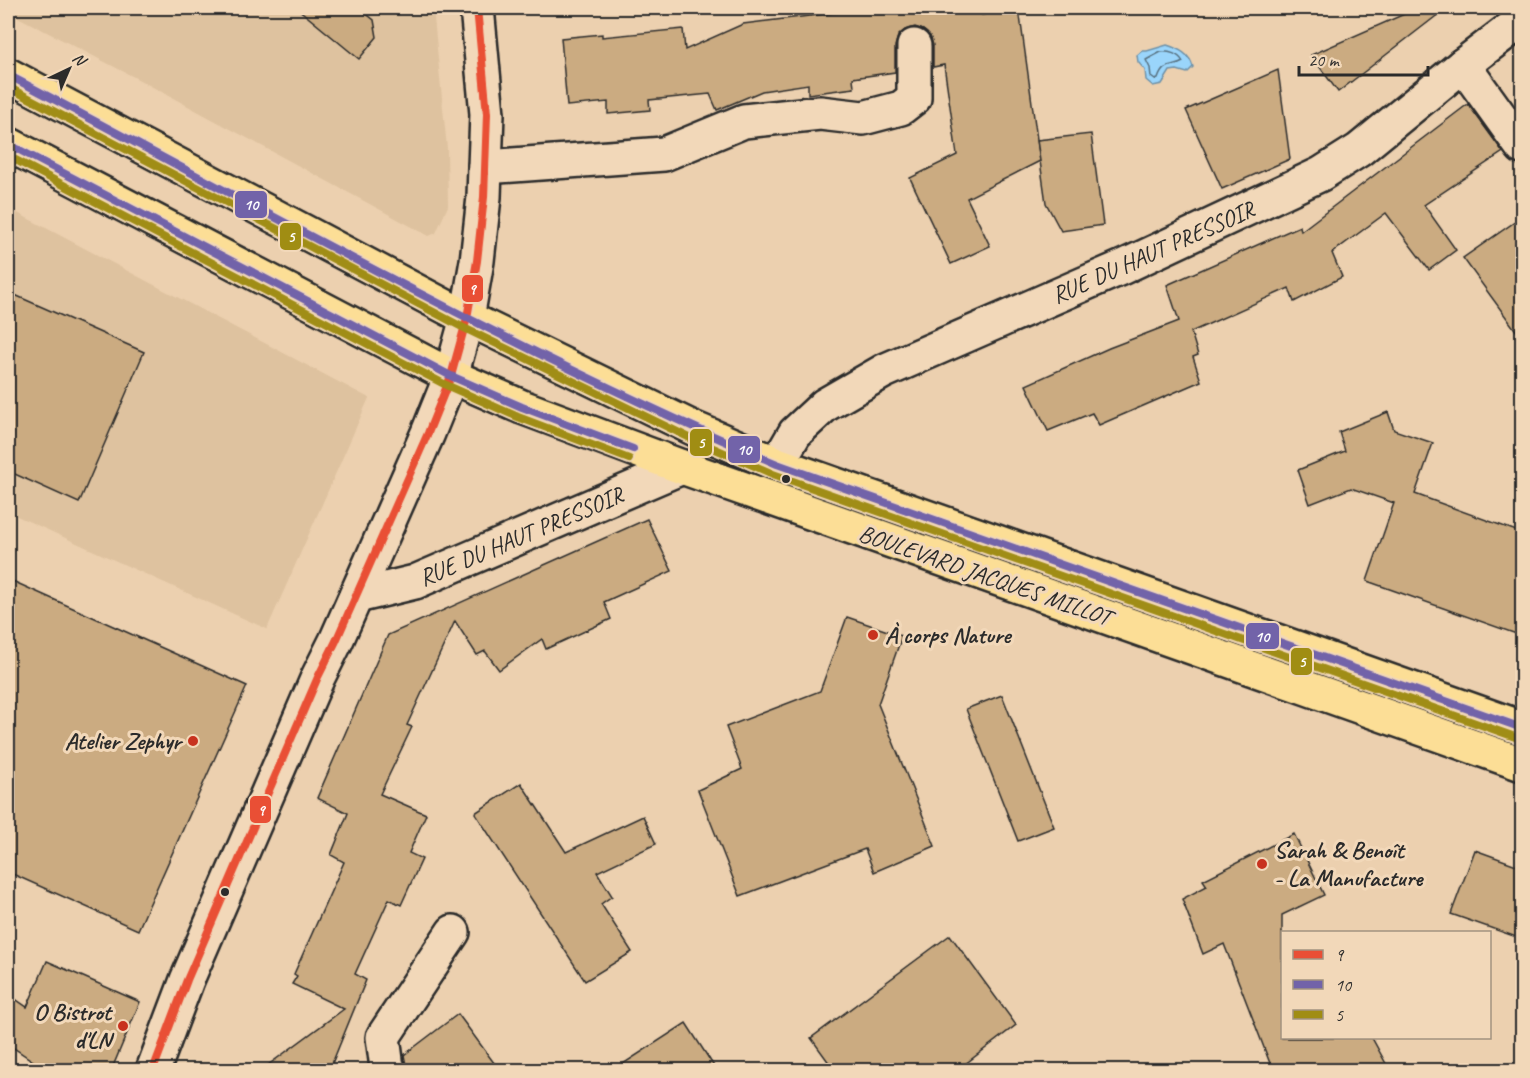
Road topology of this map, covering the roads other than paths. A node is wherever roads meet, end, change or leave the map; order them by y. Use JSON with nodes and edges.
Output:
{"nodes":[{"id":1,"x":477,"y":8,"type":"edge"},
{"id":2,"x":1522,"y":20,"type":"edge"},
{"id":3,"x":914,"y":46,"type":"dead end"},
{"id":4,"x":1463,"y":65,"type":"junction"},
{"id":5,"x":8,"y":75,"type":"edge"},
{"id":6,"x":8,"y":144,"type":"edge"},
{"id":7,"x":1522,"y":147,"type":"edge"},
{"id":8,"x":485,"y":167,"type":"junction"},
{"id":9,"x":466,"y":318,"type":"junction"},
{"id":10,"x":451,"y":376,"type":"junction"},
{"id":11,"x":777,"y":464,"type":"junction"},
{"id":12,"x":682,"y":467,"type":"junction"},
{"id":13,"x":357,"y":596,"type":"junction"},
{"id":14,"x":1522,"y":728,"type":"edge"},
{"id":15,"x":1522,"y":764,"type":"edge"},
{"id":16,"x":453,"y":932,"type":"dead end"},
{"id":17,"x":153,"y":1071,"type":"edge"},
{"id":18,"x":389,"y":1071,"type":"edge"}],
"edges":[{"from":1,"to":8,"type":"street"},
{"from":2,"to":4,"type":"street","name":"RUE DU HAUT PRESSOIR"},
{"from":3,"to":8,"type":"street"},
{"from":4,"to":7,"type":"street"},
{"from":4,"to":11,"type":"street","name":"RUE DU HAUT PRESSOIR"},
{"from":5,"to":9,"type":"main road","name":"BOULEVARD JACQUES MILLOT"},
{"from":6,"to":10,"type":"main road","name":"BOULEVARD JACQUES MILLOT"},
{"from":8,"to":9,"type":"street"},
{"from":9,"to":10,"type":"street"},
{"from":9,"to":11,"type":"main road","name":"BOULEVARD JACQUES MILLOT"},
{"from":10,"to":12,"type":"main road","name":"BOULEVARD JACQUES MILLOT"},
{"from":10,"to":13,"type":"street"},
{"from":11,"to":14,"type":"main road","name":"BOULEVARD JACQUES MILLOT"},
{"from":12,"to":13,"type":"street","name":"RUE DU HAUT PRESSOIR"},
{"from":12,"to":15,"type":"main road","name":"BOULEVARD JACQUES MILLOT"},
{"from":13,"to":17,"type":"street"},
{"from":16,"to":18,"type":"street"}]}
